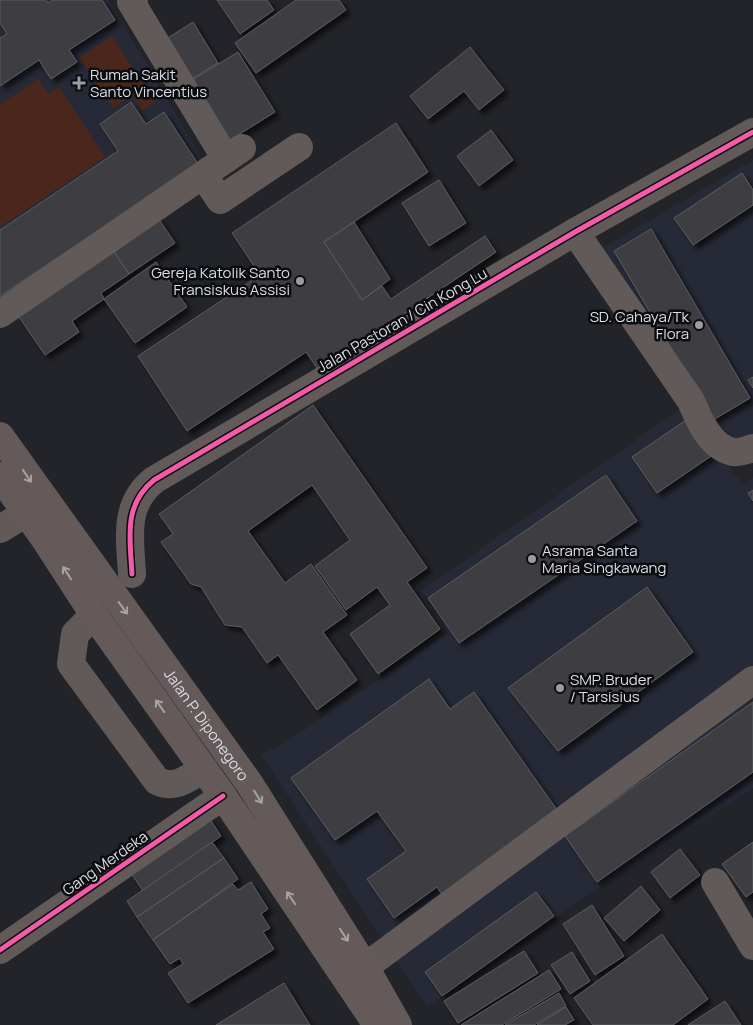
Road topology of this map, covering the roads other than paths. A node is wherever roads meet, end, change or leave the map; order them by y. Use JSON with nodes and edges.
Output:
{"nodes":[{"id":1,"x":134,"y":0,"type":"edge"},
{"id":2,"x":753,"y":132,"type":"edge"},
{"id":3,"x":298,"y":147,"type":"dead end"},
{"id":4,"x":203,"y":176,"type":"junction"},
{"id":5,"x":575,"y":232,"type":"junction"},
{"id":6,"x":0,"y":314,"type":"edge"},
{"id":7,"x":0,"y":436,"type":"edge"},
{"id":8,"x":753,"y":448,"type":"edge"},
{"id":9,"x":0,"y":476,"type":"edge"},
{"id":10,"x":26,"y":513,"type":"junction"},
{"id":11,"x":0,"y":529,"type":"edge"},
{"id":12,"x":132,"y":574,"type":"dead end"},
{"id":13,"x":94,"y":615,"type":"junction"},
{"id":14,"x":753,"y":680,"type":"edge"},
{"id":15,"x":202,"y":714,"type":"junction"},
{"id":16,"x":178,"y":732,"type":"junction"},
{"id":17,"x":204,"y":769,"type":"junction"},
{"id":18,"x":223,"y":796,"type":"junction"},
{"id":19,"x":715,"y":882,"type":"dead end"},
{"id":20,"x":753,"y":946,"type":"edge"},
{"id":21,"x":0,"y":950,"type":"edge"},
{"id":22,"x":365,"y":967,"type":"junction"},
{"id":23,"x":377,"y":1025,"type":"edge"},
{"id":24,"x":398,"y":1025,"type":"edge"}],
"edges":[{"from":1,"to":4,"type":"street"},
{"from":2,"to":5,"type":"street","name":"Jalan Pastoran / Cin Kong Lu"},
{"from":3,"to":4,"type":"street"},
{"from":4,"to":6,"type":"street"},
{"from":5,"to":8,"type":"street"},
{"from":5,"to":12,"type":"street","name":"Jalan Pastoran / Cin Kong Lu"},
{"from":7,"to":15,"type":"main road","name":"Jalan P. Diponegoro","one_way":true},
{"from":9,"to":10,"type":"main road","name":"Jalan P. Diponegoro"},
{"from":10,"to":11,"type":"street"},
{"from":13,"to":10,"type":"main road","name":"Jalan P. Diponegoro","one_way":true},
{"from":16,"to":13,"type":"main road","name":"Jalan P. Diponegoro","one_way":true},
{"from":13,"to":17,"type":"street"},
{"from":14,"to":22,"type":"street"},
{"from":15,"to":16,"type":"main road"},
{"from":15,"to":22,"type":"main road","name":"Jalan P. Diponegoro","one_way":true},
{"from":16,"to":17,"type":"main road","name":"Jalan P. Diponegoro"},
{"from":17,"to":18,"type":"main road","name":"Jalan P. Diponegoro"},
{"from":18,"to":21,"type":"street","name":"Gang Merdeka"},
{"from":23,"to":18,"type":"main road","name":"Jalan P. Diponegoro","one_way":true},
{"from":19,"to":20,"type":"street"},
{"from":22,"to":24,"type":"main road","name":"Jalan P. Diponegoro"}]}
